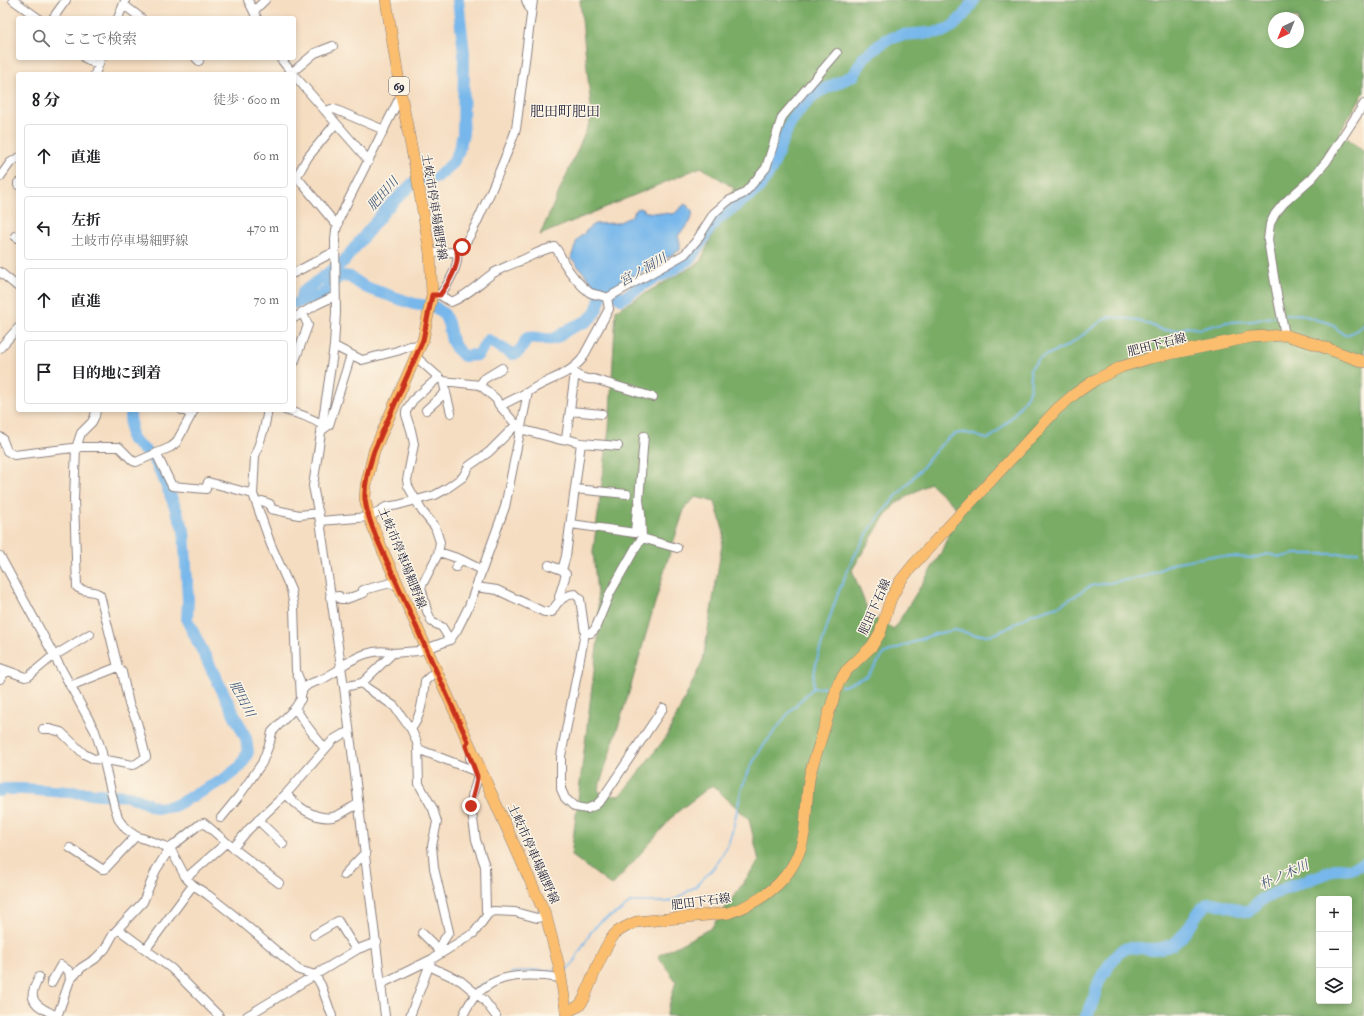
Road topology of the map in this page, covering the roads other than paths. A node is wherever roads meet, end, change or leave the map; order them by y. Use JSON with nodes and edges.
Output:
{"nodes":[{"id":1,"x":13,"y":0,"type":"edge"},
{"id":2,"x":66,"y":0,"type":"edge"},
{"id":3,"x":248,"y":0,"type":"edge"},
{"id":4,"x":265,"y":0,"type":"edge"},
{"id":5,"x":386,"y":0,"type":"edge"},
{"id":6,"x":526,"y":0,"type":"edge"},
{"id":7,"x":533,"y":0,"type":"edge"},
{"id":8,"x":124,"y":3,"type":"edge"},
{"id":9,"x":531,"y":13,"type":"junction"},
{"id":10,"x":256,"y":14,"type":"edge"},
{"id":11,"x":35,"y":16,"type":"edge"},
{"id":12,"x":54,"y":16,"type":"edge"},
{"id":13,"x":119,"y":16,"type":"edge"},
{"id":14,"x":139,"y":16,"type":"edge"},
{"id":15,"x":333,"y":46,"type":"dead end"},
{"id":16,"x":836,"y":53,"type":"dead end"},
{"id":17,"x":282,"y":60,"type":"edge"},
{"id":18,"x":100,"y":62,"type":"edge"},
{"id":19,"x":96,"y":72,"type":"edge"},
{"id":20,"x":290,"y":72,"type":"edge"},
{"id":21,"x":294,"y":72,"type":"edge"},
{"id":22,"x":296,"y":78,"type":"edge"},
{"id":23,"x":401,"y":95,"type":"junction"},
{"id":24,"x":1364,"y":104,"type":"edge"},
{"id":25,"x":326,"y":112,"type":"junction"},
{"id":26,"x":336,"y":123,"type":"junction"},
{"id":27,"x":384,"y":130,"type":"junction"},
{"id":28,"x":16,"y":159,"type":"edge"},
{"id":29,"x":369,"y":161,"type":"junction"},
{"id":30,"x":296,"y":175,"type":"edge"},
{"id":31,"x":0,"y":177,"type":"edge"},
{"id":32,"x":296,"y":178,"type":"edge"},
{"id":33,"x":338,"y":225,"type":"junction"},
{"id":34,"x":457,"y":252,"type":"junction"},
{"id":35,"x":334,"y":253,"type":"junction"},
{"id":36,"x":430,"y":253,"type":"junction"},
{"id":37,"x":0,"y":272,"type":"edge"},
{"id":38,"x":296,"y":272,"type":"edge"},
{"id":39,"x":16,"y":284,"type":"edge"},
{"id":40,"x":436,"y":295,"type":"junction"},
{"id":41,"x":335,"y":296,"type":"junction"},
{"id":42,"x":607,"y":298,"type":"junction"},
{"id":43,"x":302,"y":312,"type":"junction"},
{"id":44,"x":296,"y":316,"type":"edge"},
{"id":45,"x":16,"y":330,"type":"edge"},
{"id":46,"x":1285,"y":335,"type":"junction"},
{"id":47,"x":421,"y":345,"type":"junction"},
{"id":48,"x":334,"y":346,"type":"junction"},
{"id":49,"x":0,"y":348,"type":"edge"},
{"id":50,"x":351,"y":355,"type":"junction"},
{"id":51,"x":296,"y":357,"type":"edge"},
{"id":52,"x":416,"y":357,"type":"junction"},
{"id":53,"x":1364,"y":362,"type":"edge"},
{"id":54,"x":502,"y":368,"type":"dead end"},
{"id":55,"x":573,"y":372,"type":"junction"},
{"id":56,"x":441,"y":379,"type":"junction"},
{"id":57,"x":480,"y":385,"type":"junction"},
{"id":58,"x":446,"y":392,"type":"junction"},
{"id":59,"x":528,"y":392,"type":"junction"},
{"id":60,"x":653,"y":397,"type":"dead end"},
{"id":61,"x":500,"y":406,"type":"junction"},
{"id":62,"x":426,"y":410,"type":"dead end"},
{"id":63,"x":570,"y":411,"type":"junction"},
{"id":64,"x":96,"y":412,"type":"edge"},
{"id":65,"x":193,"y":412,"type":"edge"},
{"id":66,"x":267,"y":412,"type":"edge"},
{"id":67,"x":296,"y":412,"type":"edge"},
{"id":68,"x":452,"y":413,"type":"dead end"},
{"id":69,"x":602,"y":414,"type":"dead end"},
{"id":70,"x":519,"y":427,"type":"junction"},
{"id":71,"x":322,"y":428,"type":"junction"},
{"id":72,"x":644,"y":436,"type":"dead end"},
{"id":73,"x":0,"y":437,"type":"edge"},
{"id":74,"x":566,"y":440,"type":"junction"},
{"id":75,"x":581,"y":443,"type":"junction"},
{"id":76,"x":618,"y":446,"type":"dead end"},
{"id":77,"x":76,"y":448,"type":"junction"},
{"id":78,"x":156,"y":453,"type":"junction"},
{"id":79,"x":575,"y":489,"type":"junction"},
{"id":80,"x":253,"y":494,"type":"junction"},
{"id":81,"x":627,"y":494,"type":"dead end"},
{"id":82,"x":417,"y":500,"type":"junction"},
{"id":83,"x":256,"y":503,"type":"junction"},
{"id":84,"x":639,"y":504,"type":"junction"},
{"id":85,"x":320,"y":517,"type":"junction"},
{"id":86,"x":369,"y":517,"type":"junction"},
{"id":87,"x":570,"y":524,"type":"junction"},
{"id":88,"x":642,"y":538,"type":"junction"},
{"id":89,"x":677,"y":548,"type":"dead end"},
{"id":90,"x":439,"y":552,"type":"junction"},
{"id":91,"x":0,"y":556,"type":"edge"},
{"id":92,"x":460,"y":559,"type":"junction"},
{"id":93,"x":549,"y":565,"type":"dead end"},
{"id":94,"x":456,"y":567,"type":"dead end"},
{"id":95,"x":482,"y":570,"type":"junction"},
{"id":96,"x":562,"y":570,"type":"junction"},
{"id":97,"x":397,"y":584,"type":"junction"},
{"id":98,"x":476,"y":587,"type":"junction"},
{"id":99,"x":330,"y":596,"type":"junction"},
{"id":100,"x":560,"y":602,"type":"junction"},
{"id":101,"x":585,"y":633,"type":"junction"},
{"id":102,"x":90,"y":634,"type":"dead end"},
{"id":103,"x":450,"y":640,"type":"junction"},
{"id":104,"x":426,"y":649,"type":"junction"},
{"id":105,"x":393,"y":653,"type":"junction"},
{"id":106,"x":54,"y":656,"type":"junction"},
{"id":107,"x":118,"y":667,"type":"junction"},
{"id":108,"x":0,"y":668,"type":"edge"},
{"id":109,"x":340,"y":668,"type":"junction"},
{"id":110,"x":436,"y":671,"type":"junction"},
{"id":111,"x":8,"y":672,"type":"junction"},
{"id":112,"x":0,"y":679,"type":"edge"},
{"id":113,"x":362,"y":683,"type":"junction"},
{"id":114,"x":70,"y":686,"type":"junction"},
{"id":115,"x":344,"y":687,"type":"junction"},
{"id":116,"x":301,"y":696,"type":"junction"},
{"id":117,"x":295,"y":708,"type":"junction"},
{"id":118,"x":663,"y":708,"type":"dead end"},
{"id":119,"x":43,"y":729,"type":"dead end"},
{"id":120,"x":411,"y":729,"type":"junction"},
{"id":121,"x":349,"y":732,"type":"junction"},
{"id":122,"x":468,"y":741,"type":"junction"},
{"id":123,"x":325,"y":749,"type":"junction"},
{"id":124,"x":418,"y":752,"type":"junction"},
{"id":125,"x":104,"y":759,"type":"junction"},
{"id":126,"x":475,"y":771,"type":"junction"},
{"id":127,"x":286,"y":794,"type":"junction"},
{"id":128,"x":359,"y":806,"type":"junction"},
{"id":129,"x":220,"y":818,"type":"dead end"},
{"id":130,"x":258,"y":820,"type":"junction"},
{"id":131,"x":136,"y":836,"type":"junction"},
{"id":132,"x":283,"y":844,"type":"dead end"},
{"id":133,"x":230,"y":845,"type":"junction"},
{"id":134,"x":70,"y":848,"type":"dead end"},
{"id":135,"x":170,"y":848,"type":"junction"},
{"id":136,"x":366,"y":854,"type":"junction"},
{"id":137,"x":344,"y":875,"type":"dead end"},
{"id":138,"x":186,"y":878,"type":"junction"},
{"id":139,"x":279,"y":883,"type":"dead end"},
{"id":140,"x":193,"y":885,"type":"junction"},
{"id":141,"x":488,"y":914,"type":"junction"},
{"id":142,"x":546,"y":916,"type":"junction"},
{"id":143,"x":118,"y":929,"type":"junction"},
{"id":144,"x":422,"y":933,"type":"dead end"},
{"id":145,"x":314,"y":935,"type":"dead end"},
{"id":146,"x":377,"y":942,"type":"junction"},
{"id":147,"x":146,"y":949,"type":"junction"},
{"id":148,"x":356,"y":950,"type":"junction"},
{"id":149,"x":439,"y":951,"type":"junction"},
{"id":150,"x":431,"y":963,"type":"junction"},
{"id":151,"x":560,"y":973,"type":"junction"},
{"id":152,"x":315,"y":975,"type":"junction"},
{"id":153,"x":39,"y":977,"type":"dead end"},
{"id":154,"x":70,"y":980,"type":"junction"},
{"id":155,"x":51,"y":983,"type":"dead end"},
{"id":156,"x":381,"y":984,"type":"junction"},
{"id":157,"x":474,"y":992,"type":"junction"},
{"id":158,"x":566,"y":1014,"type":"edge"},
{"id":159,"x":60,"y":1015,"type":"edge"},
{"id":160,"x":219,"y":1016,"type":"edge"},
{"id":161,"x":247,"y":1016,"type":"edge"},
{"id":162,"x":332,"y":1016,"type":"edge"},
{"id":163,"x":385,"y":1016,"type":"edge"},
{"id":164,"x":410,"y":1016,"type":"edge"},
{"id":165,"x":463,"y":1016,"type":"edge"},
{"id":166,"x":496,"y":1016,"type":"edge"}],
"edges":[{"from":1,"to":11,"type":"street"},
{"from":2,"to":12,"type":"street"},
{"from":3,"to":10,"type":"street"},
{"from":4,"to":10,"type":"street"},
{"from":5,"to":23,"type":"main road","name":"土岐市停車場細野線","number":"69"},
{"from":6,"to":9,"type":"street"},
{"from":7,"to":9,"type":"street"},
{"from":8,"to":13,"type":"street"},
{"from":8,"to":14,"type":"street"},
{"from":9,"to":34,"type":"street"},
{"from":15,"to":21,"type":"street"},
{"from":16,"to":42,"type":"street"},
{"from":17,"to":20,"type":"street"},
{"from":18,"to":19,"type":"street"},
{"from":22,"to":25,"type":"street"},
{"from":23,"to":27,"type":"street"},
{"from":23,"to":36,"type":"main road","name":"土岐市停車場細野線","number":"69"},
{"from":24,"to":46,"type":"street"},
{"from":25,"to":26,"type":"street"},
{"from":25,"to":27,"type":"street"},
{"from":26,"to":29,"type":"street"},
{"from":26,"to":30,"type":"street"},
{"from":27,"to":29,"type":"street"},
{"from":28,"to":31,"type":"street"},
{"from":29,"to":33,"type":"street"},
{"from":32,"to":33,"type":"street"},
{"from":33,"to":35,"type":"street"},
{"from":34,"to":36,"type":"street"},
{"from":34,"to":40,"type":"street"},
{"from":35,"to":38,"type":"street"},
{"from":35,"to":41,"type":"street"},
{"from":36,"to":40,"type":"main road","name":"土岐市停車場細野線","number":"69"},
{"from":37,"to":39,"type":"street"},
{"from":40,"to":42,"type":"street"},
{"from":40,"to":47,"type":"main road","name":"土岐市停車場細野線","number":"69"},
{"from":41,"to":43,"type":"street"},
{"from":41,"to":48,"type":"street"},
{"from":42,"to":55,"type":"street"},
{"from":43,"to":44,"type":"street"},
{"from":43,"to":51,"type":"street"},
{"from":45,"to":49,"type":"street"},
{"from":46,"to":53,"type":"main road","name":"肥田下石線"},
{"from":46,"to":158,"type":"main road","name":"肥田下石線"},
{"from":47,"to":50,"type":"street"},
{"from":47,"to":52,"type":"main road","name":"土岐市停車場細野線","number":"69"},
{"from":48,"to":50,"type":"street"},
{"from":48,"to":71,"type":"street"},
{"from":50,"to":71,"type":"street"},
{"from":52,"to":56,"type":"street"},
{"from":52,"to":86,"type":"main road","name":"土岐市停車場細野線","number":"69"},
{"from":54,"to":57,"type":"street"},
{"from":55,"to":59,"type":"street"},
{"from":55,"to":60,"type":"street"},
{"from":55,"to":63,"type":"street"},
{"from":56,"to":57,"type":"street"},
{"from":56,"to":58,"type":"street"},
{"from":56,"to":82,"type":"street"},
{"from":57,"to":61,"type":"street"},
{"from":58,"to":62,"type":"street"},
{"from":58,"to":68,"type":"street"},
{"from":59,"to":61,"type":"street"},
{"from":59,"to":70,"type":"street"},
{"from":61,"to":70,"type":"street"},
{"from":63,"to":69,"type":"street"},
{"from":63,"to":74,"type":"street"},
{"from":64,"to":77,"type":"street"},
{"from":65,"to":78,"type":"street"},
{"from":66,"to":80,"type":"street"},
{"from":67,"to":71,"type":"street"},
{"from":70,"to":74,"type":"street"},
{"from":70,"to":82,"type":"street"},
{"from":70,"to":95,"type":"street"},
{"from":71,"to":85,"type":"street"},
{"from":72,"to":84,"type":"street"},
{"from":73,"to":77,"type":"street"},
{"from":74,"to":75,"type":"street"},
{"from":75,"to":76,"type":"street"},
{"from":75,"to":79,"type":"street"},
{"from":77,"to":78,"type":"street"},
{"from":77,"to":107,"type":"street"},
{"from":78,"to":80,"type":"street"},
{"from":79,"to":81,"type":"street"},
{"from":79,"to":87,"type":"street"},
{"from":80,"to":83,"type":"street"},
{"from":82,"to":86,"type":"street"},
{"from":82,"to":90,"type":"street"},
{"from":83,"to":85,"type":"street"},
{"from":83,"to":116,"type":"street"},
{"from":84,"to":87,"type":"street"},
{"from":84,"to":88,"type":"street"},
{"from":85,"to":86,"type":"street"},
{"from":85,"to":99,"type":"street"},
{"from":86,"to":97,"type":"main road","name":"土岐市停車場細野線","number":"69"},
{"from":87,"to":96,"type":"street"},
{"from":88,"to":89,"type":"street"},
{"from":88,"to":101,"type":"street"},
{"from":90,"to":92,"type":"street"},
{"from":90,"to":103,"type":"street"},
{"from":91,"to":106,"type":"street"},
{"from":92,"to":94,"type":"street"},
{"from":92,"to":95,"type":"street"},
{"from":93,"to":96,"type":"street"},
{"from":95,"to":98,"type":"street"},
{"from":96,"to":100,"type":"street"},
{"from":97,"to":99,"type":"street"},
{"from":97,"to":104,"type":"main road","name":"土岐市停車場細野線","number":"69"},
{"from":98,"to":100,"type":"street"},
{"from":98,"to":103,"type":"street"},
{"from":99,"to":109,"type":"street"},
{"from":100,"to":101,"type":"street"},
{"from":101,"to":118,"type":"street"},
{"from":102,"to":106,"type":"street"},
{"from":103,"to":104,"type":"street"},
{"from":104,"to":105,"type":"street"},
{"from":104,"to":110,"type":"main road","name":"土岐市停車場細野線","number":"69"},
{"from":105,"to":109,"type":"street"},
{"from":105,"to":113,"type":"street"},
{"from":106,"to":111,"type":"street"},
{"from":106,"to":114,"type":"street"},
{"from":107,"to":114,"type":"street"},
{"from":107,"to":125,"type":"street"},
{"from":108,"to":111,"type":"street"},
{"from":109,"to":115,"type":"street"},
{"from":109,"to":116,"type":"street"},
{"from":110,"to":120,"type":"street"},
{"from":110,"to":122,"type":"main road","name":"土岐市停車場細野線","number":"69"},
{"from":111,"to":112,"type":"street"},
{"from":113,"to":115,"type":"street"},
{"from":113,"to":120,"type":"street"},
{"from":114,"to":125,"type":"street"},
{"from":115,"to":121,"type":"street"},
{"from":116,"to":117,"type":"street"},
{"from":117,"to":123,"type":"street"},
{"from":117,"to":129,"type":"street"},
{"from":119,"to":125,"type":"street"},
{"from":120,"to":124,"type":"street"},
{"from":121,"to":123,"type":"street"},
{"from":121,"to":128,"type":"street"},
{"from":122,"to":126,"type":"street"},
{"from":122,"to":142,"type":"main road","name":"土岐市停車場細野線","number":"69"},
{"from":123,"to":127,"type":"street"},
{"from":124,"to":126,"type":"street"},
{"from":124,"to":149,"type":"street"},
{"from":125,"to":131,"type":"street"},
{"from":126,"to":141,"type":"street"},
{"from":127,"to":128,"type":"street"},
{"from":127,"to":130,"type":"street"},
{"from":128,"to":136,"type":"street"},
{"from":130,"to":132,"type":"street"},
{"from":130,"to":133,"type":"street"},
{"from":131,"to":134,"type":"street"},
{"from":131,"to":135,"type":"street"},
{"from":133,"to":135,"type":"street"},
{"from":133,"to":138,"type":"street"},
{"from":133,"to":139,"type":"street"},
{"from":135,"to":138,"type":"street"},
{"from":135,"to":143,"type":"street"},
{"from":136,"to":137,"type":"street"},
{"from":136,"to":146,"type":"street"},
{"from":138,"to":140,"type":"street"},
{"from":140,"to":147,"type":"street"},
{"from":140,"to":152,"type":"street"},
{"from":141,"to":142,"type":"street"},
{"from":141,"to":149,"type":"street"},
{"from":142,"to":151,"type":"main road","name":"土岐市停車場細野線","number":"69"},
{"from":143,"to":147,"type":"street"},
{"from":143,"to":154,"type":"street"},
{"from":144,"to":149,"type":"street"},
{"from":145,"to":148,"type":"street"},
{"from":146,"to":148,"type":"street"},
{"from":146,"to":156,"type":"street"},
{"from":147,"to":160,"type":"street"},
{"from":148,"to":152,"type":"street"},
{"from":149,"to":150,"type":"street"},
{"from":150,"to":156,"type":"street"},
{"from":150,"to":157,"type":"street"},
{"from":150,"to":164,"type":"street"},
{"from":151,"to":157,"type":"street"},
{"from":151,"to":158,"type":"main road","name":"土岐市停車場細野線","number":"69"},
{"from":152,"to":161,"type":"street"},
{"from":152,"to":162,"type":"street"},
{"from":153,"to":159,"type":"street"},
{"from":154,"to":155,"type":"street"},
{"from":154,"to":159,"type":"street"},
{"from":156,"to":163,"type":"street"},
{"from":157,"to":165,"type":"street"},
{"from":157,"to":166,"type":"street"}]}
